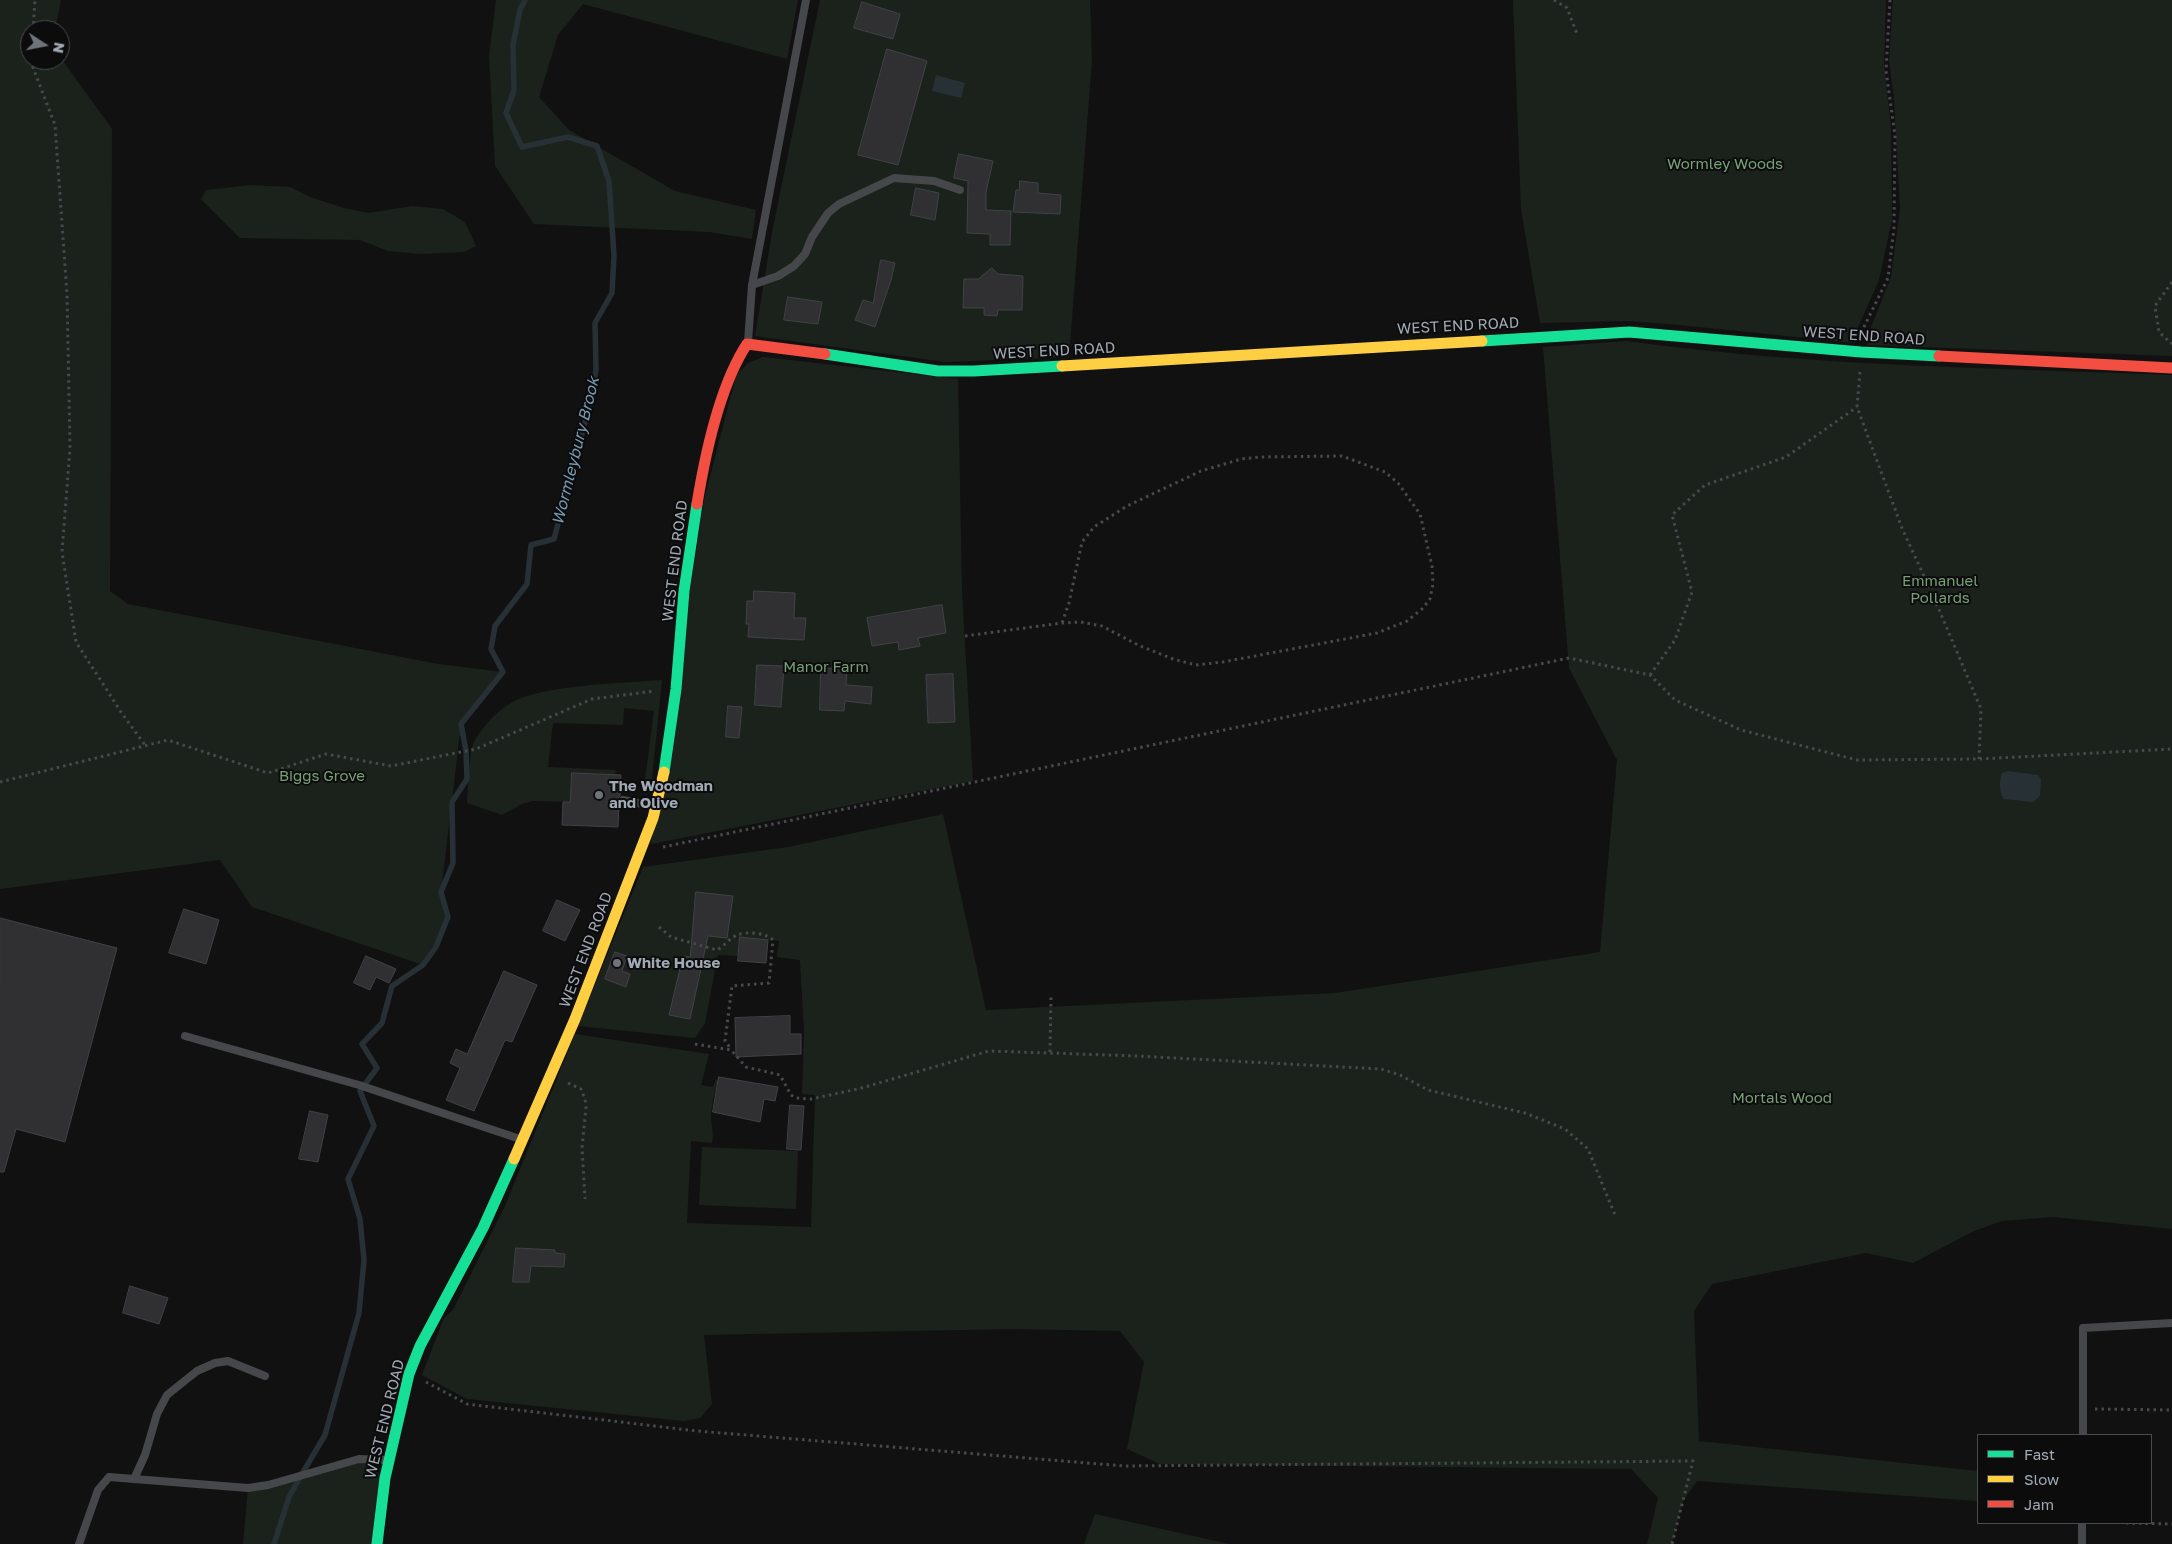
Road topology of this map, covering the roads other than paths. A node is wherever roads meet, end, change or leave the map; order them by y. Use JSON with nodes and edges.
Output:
{"nodes":[{"id":1,"x":806,"y":0,"type":"edge"},
{"id":2,"x":960,"y":190,"type":"dead end"},
{"id":3,"x":752,"y":285,"type":"junction"},
{"id":4,"x":748,"y":344,"type":"junction"},
{"id":5,"x":2172,"y":368,"type":"edge"},
{"id":6,"x":623,"y":800,"type":"dead end"},
{"id":7,"x":656,"y":807,"type":"junction"},
{"id":8,"x":184,"y":1036,"type":"dead end"},
{"id":9,"x":522,"y":1140,"type":"junction"},
{"id":10,"x":2172,"y":1323,"type":"edge"},
{"id":11,"x":266,"y":1376,"type":"dead end"},
{"id":12,"x":2083,"y":1434,"type":"edge"},
{"id":13,"x":390,"y":1460,"type":"junction"},
{"id":14,"x":134,"y":1479,"type":"junction"},
{"id":15,"x":2082,"y":1524,"type":"edge"},
{"id":16,"x":79,"y":1544,"type":"edge"},
{"id":17,"x":377,"y":1544,"type":"edge"},
{"id":18,"x":2082,"y":1544,"type":"edge"}],
"edges":[{"from":1,"to":3,"type":"lane","name":"WEST END ROAD"},
{"from":2,"to":3,"type":"lane"},
{"from":3,"to":4,"type":"lane","name":"WEST END ROAD"},
{"from":4,"to":5,"type":"street","name":"WEST END ROAD"},
{"from":4,"to":7,"type":"street","name":"WEST END ROAD"},
{"from":6,"to":7,"type":"lane"},
{"from":7,"to":9,"type":"street","name":"WEST END ROAD"},
{"from":8,"to":9,"type":"lane"},
{"from":9,"to":13,"type":"street","name":"WEST END ROAD"},
{"from":10,"to":12,"type":"lane"},
{"from":11,"to":14,"type":"lane"},
{"from":13,"to":14,"type":"lane"},
{"from":13,"to":17,"type":"street","name":"WEST END ROAD"},
{"from":14,"to":16,"type":"lane"},
{"from":15,"to":18,"type":"lane"}]}
